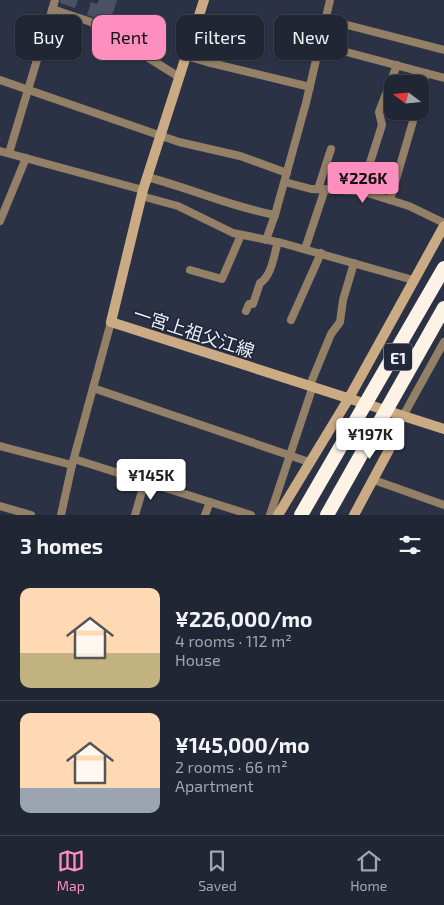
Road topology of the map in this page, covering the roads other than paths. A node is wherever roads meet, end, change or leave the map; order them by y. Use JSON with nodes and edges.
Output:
{"nodes":[{"id":1,"x":55,"y":0,"type":"edge"},
{"id":2,"x":204,"y":0,"type":"edge"},
{"id":3,"x":330,"y":0,"type":"edge"},
{"id":4,"x":52,"y":9,"type":"junction"},
{"id":5,"x":199,"y":15,"type":"edge"},
{"id":6,"x":325,"y":15,"type":"edge"},
{"id":7,"x":347,"y":25,"type":"edge"},
{"id":8,"x":444,"y":50,"type":"edge"},
{"id":9,"x":347,"y":52,"type":"edge"},
{"id":10,"x":185,"y":60,"type":"edge"},
{"id":11,"x":200,"y":60,"type":"edge"},
{"id":12,"x":316,"y":60,"type":"edge"},
{"id":13,"x":397,"y":65,"type":"junction"},
{"id":14,"x":426,"y":73,"type":"joint"},
{"id":15,"x":179,"y":77,"type":"junction"},
{"id":16,"x":444,"y":78,"type":"edge"},
{"id":17,"x":0,"y":80,"type":"edge"},
{"id":18,"x":310,"y":87,"type":"junction"},
{"id":19,"x":29,"y":90,"type":"junction"},
{"id":20,"x":413,"y":120,"type":"edge"},
{"id":21,"x":160,"y":136,"type":"junction"},
{"id":22,"x":331,"y":149,"type":"dead end"},
{"id":23,"x":0,"y":151,"type":"edge"},
{"id":24,"x":9,"y":154,"type":"junction"},
{"id":25,"x":26,"y":158,"type":"junction"},
{"id":26,"x":147,"y":177,"type":"junction"},
{"id":27,"x":286,"y":178,"type":"junction"},
{"id":28,"x":321,"y":189,"type":"junction"},
{"id":29,"x":361,"y":191,"type":"junction"},
{"id":30,"x":142,"y":193,"type":"junction"},
{"id":31,"x":390,"y":200,"type":"junction"},
{"id":32,"x":275,"y":216,"type":"junction"},
{"id":33,"x":0,"y":222,"type":"edge"},
{"id":34,"x":444,"y":225,"type":"edge"},
{"id":35,"x":240,"y":235,"type":"junction"},
{"id":36,"x":266,"y":240,"type":"junction"},
{"id":37,"x":278,"y":242,"type":"junction"},
{"id":38,"x":305,"y":249,"type":"junction"},
{"id":39,"x":321,"y":253,"type":"junction"},
{"id":40,"x":354,"y":263,"type":"junction"},
{"id":41,"x":444,"y":268,"type":"edge"},
{"id":42,"x":190,"y":270,"type":"dead end"},
{"id":43,"x":444,"y":277,"type":"edge"},
{"id":44,"x":414,"y":280,"type":"junction"},
{"id":45,"x":444,"y":308,"type":"edge"},
{"id":46,"x":246,"y":311,"type":"dead end"},
{"id":47,"x":444,"y":318,"type":"edge"},
{"id":48,"x":291,"y":320,"type":"dead end"},
{"id":49,"x":111,"y":322,"type":"junction"},
{"id":50,"x":444,"y":342,"type":"edge"},
{"id":51,"x":312,"y":386,"type":"junction"},
{"id":52,"x":93,"y":388,"type":"junction"},
{"id":53,"x":349,"y":398,"type":"junction"},
{"id":54,"x":403,"y":416,"type":"junction"},
{"id":55,"x":444,"y":429,"type":"edge"},
{"id":56,"x":0,"y":446,"type":"edge"},
{"id":57,"x":290,"y":454,"type":"junction"},
{"id":58,"x":73,"y":462,"type":"junction"},
{"id":59,"x":309,"y":462,"type":"junction"},
{"id":60,"x":374,"y":480,"type":"junction"},
{"id":61,"x":145,"y":481,"type":"junction"},
{"id":62,"x":210,"y":502,"type":"junction"},
{"id":63,"x":444,"y":505,"type":"edge"},
{"id":64,"x":0,"y":506,"type":"edge"},
{"id":65,"x":31,"y":515,"type":"edge"},
{"id":66,"x":61,"y":515,"type":"edge"},
{"id":67,"x":135,"y":515,"type":"edge"},
{"id":68,"x":205,"y":515,"type":"edge"},
{"id":69,"x":251,"y":515,"type":"edge"},
{"id":70,"x":270,"y":515,"type":"edge"},
{"id":71,"x":278,"y":515,"type":"edge"},
{"id":72,"x":301,"y":515,"type":"edge"},
{"id":73,"x":309,"y":515,"type":"edge"},
{"id":74,"x":327,"y":515,"type":"edge"},
{"id":75,"x":332,"y":515,"type":"edge"},
{"id":76,"x":354,"y":515,"type":"edge"}],
"edges":[{"from":1,"to":4,"type":"street"},
{"from":2,"to":5,"type":"main road","name":"一宮上祖父江線"},
{"from":3,"to":6,"type":"street"},
{"from":4,"to":15,"type":"street"},
{"from":4,"to":19,"type":"street"},
{"from":7,"to":8,"type":"street"},
{"from":9,"to":13,"type":"street"},
{"from":10,"to":15,"type":"main road","name":"一宮上祖父江線"},
{"from":11,"to":18,"type":"street"},
{"from":12,"to":18,"type":"street"},
{"from":13,"to":14,"type":"street"},
{"from":13,"to":29,"type":"street"},
{"from":14,"to":16,"type":"street"},
{"from":15,"to":21,"type":"main road","name":"一宮上祖父江線"},
{"from":17,"to":19,"type":"street"},
{"from":18,"to":27,"type":"street"},
{"from":19,"to":21,"type":"street"},
{"from":19,"to":24,"type":"street"},
{"from":20,"to":31,"type":"street"},
{"from":21,"to":26,"type":"main road","name":"一宮上祖父江線"},
{"from":21,"to":27,"type":"street"},
{"from":22,"to":28,"type":"street"},
{"from":23,"to":24,"type":"street"},
{"from":24,"to":25,"type":"street"},
{"from":25,"to":30,"type":"street"},
{"from":25,"to":33,"type":"street"},
{"from":26,"to":30,"type":"main road","name":"一宮上祖父江線"},
{"from":26,"to":32,"type":"street"},
{"from":27,"to":28,"type":"street"},
{"from":27,"to":32,"type":"street"},
{"from":28,"to":29,"type":"street"},
{"from":28,"to":38,"type":"street"},
{"from":29,"to":31,"type":"street"},
{"from":30,"to":35,"type":"street"},
{"from":30,"to":49,"type":"main road","name":"一宮上祖父江線"},
{"from":31,"to":34,"type":"street"},
{"from":32,"to":36,"type":"street"},
{"from":34,"to":44,"type":"main road"},
{"from":35,"to":36,"type":"street"},
{"from":35,"to":42,"type":"street"},
{"from":36,"to":37,"type":"street"},
{"from":37,"to":38,"type":"street"},
{"from":37,"to":46,"type":"street"},
{"from":38,"to":39,"type":"street"},
{"from":39,"to":40,"type":"street"},
{"from":39,"to":48,"type":"street"},
{"from":40,"to":44,"type":"street"},
{"from":40,"to":51,"type":"street"},
{"from":41,"to":72,"type":"highway"},
{"from":43,"to":73,"type":"highway","number":"E1"},
{"from":44,"to":53,"type":"main road"},
{"from":45,"to":74,"type":"highway","number":"E1"},
{"from":47,"to":75,"type":"highway"},
{"from":49,"to":51,"type":"main road","name":"一宮上祖父江線"},
{"from":49,"to":52,"type":"street"},
{"from":50,"to":54,"type":"street"},
{"from":51,"to":53,"type":"main road","name":"一宮上祖父江線"},
{"from":51,"to":57,"type":"street"},
{"from":52,"to":57,"type":"street"},
{"from":52,"to":58,"type":"street"},
{"from":53,"to":54,"type":"main road","name":"一宮上祖父江線"},
{"from":53,"to":59,"type":"main road"},
{"from":54,"to":55,"type":"main road","name":"一宮上祖父江線"},
{"from":54,"to":60,"type":"main road"},
{"from":56,"to":58,"type":"street"},
{"from":57,"to":59,"type":"street"},
{"from":57,"to":70,"type":"street"},
{"from":58,"to":61,"type":"street"},
{"from":58,"to":66,"type":"street"},
{"from":59,"to":71,"type":"main road"},
{"from":60,"to":63,"type":"street"},
{"from":60,"to":76,"type":"main road"},
{"from":61,"to":62,"type":"street"},
{"from":61,"to":67,"type":"street"},
{"from":62,"to":68,"type":"street"},
{"from":62,"to":69,"type":"street"},
{"from":64,"to":65,"type":"street"}]}
